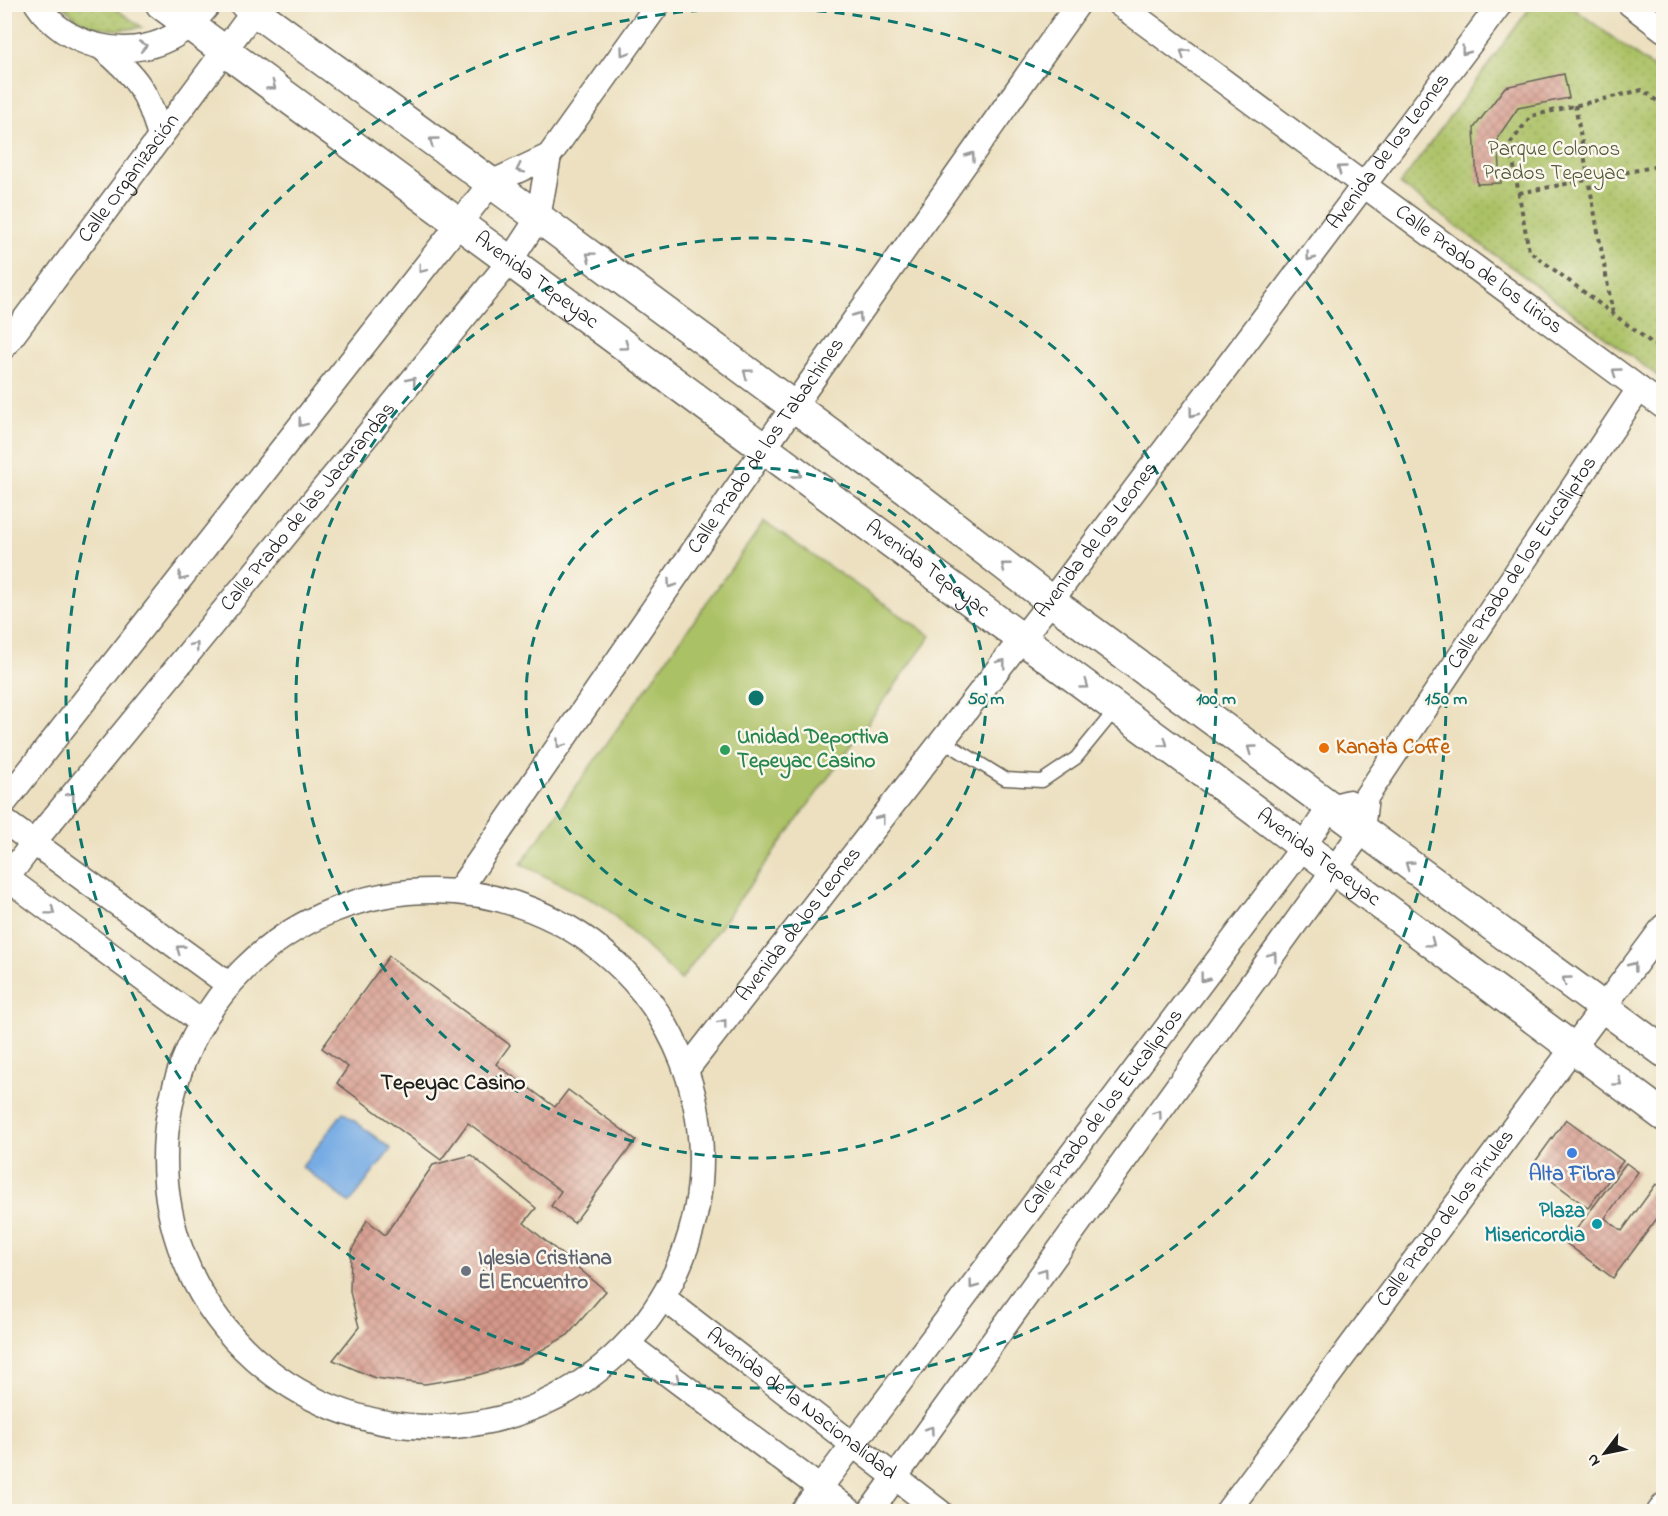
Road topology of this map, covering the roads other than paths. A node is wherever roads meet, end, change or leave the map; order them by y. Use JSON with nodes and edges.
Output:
{"nodes":[{"id":1,"x":37,"y":4,"type":"edge"},
{"id":2,"x":161,"y":4,"type":"edge"},
{"id":3,"x":658,"y":4,"type":"edge"},
{"id":4,"x":1078,"y":4,"type":"edge"},
{"id":5,"x":1119,"y":4,"type":"edge"},
{"id":6,"x":1500,"y":4,"type":"edge"},
{"id":7,"x":1630,"y":4,"type":"edge"},
{"id":8,"x":252,"y":7,"type":"edge"},
{"id":9,"x":199,"y":15,"type":"edge"},
{"id":10,"x":1664,"y":30,"type":"edge"},
{"id":11,"x":101,"y":47,"type":"junction"},
{"id":12,"x":225,"y":51,"type":"junction"},
{"id":13,"x":160,"y":137,"type":"junction"},
{"id":14,"x":549,"y":156,"type":"junction"},
{"id":15,"x":491,"y":183,"type":"junction"},
{"id":16,"x":1364,"y":186,"type":"junction"},
{"id":17,"x":538,"y":218,"type":"junction"},
{"id":18,"x":458,"y":223,"type":"junction"},
{"id":19,"x":510,"y":261,"type":"junction"},
{"id":20,"x":6,"y":342,"type":"edge"},
{"id":21,"x":1639,"y":389,"type":"junction"},
{"id":22,"x":1664,"y":406,"type":"edge"},
{"id":23,"x":794,"y":407,"type":"junction"},
{"id":24,"x":764,"y":449,"type":"junction"},
{"id":25,"x":1051,"y":602,"type":"junction"},
{"id":26,"x":1021,"y":638,"type":"junction"},
{"id":27,"x":1117,"y":709,"type":"junction"},
{"id":28,"x":942,"y":740,"type":"junction"},
{"id":29,"x":1365,"y":797,"type":"junction"},
{"id":30,"x":4,"y":803,"type":"edge"},
{"id":31,"x":1330,"y":807,"type":"junction"},
{"id":32,"x":4,"y":821,"type":"edge"},
{"id":33,"x":1362,"y":831,"type":"junction"},
{"id":34,"x":34,"y":842,"type":"junction"},
{"id":35,"x":1303,"y":847,"type":"junction"},
{"id":36,"x":1334,"y":870,"type":"junction"},
{"id":37,"x":5,"y":879,"type":"edge"},
{"id":38,"x":459,"y":890,"type":"junction"},
{"id":39,"x":1664,"y":926,"type":"edge"},
{"id":40,"x":228,"y":984,"type":"junction"},
{"id":41,"x":1603,"y":1007,"type":"junction"},
{"id":42,"x":201,"y":1022,"type":"junction"},
{"id":43,"x":1572,"y":1048,"type":"junction"},
{"id":44,"x":1664,"y":1052,"type":"edge"},
{"id":45,"x":687,"y":1069,"type":"junction"},
{"id":46,"x":1664,"y":1116,"type":"edge"},
{"id":47,"x":664,"y":1299,"type":"junction"},
{"id":48,"x":629,"y":1345,"type":"junction"},
{"id":49,"x":853,"y":1445,"type":"junction"},
{"id":50,"x":896,"y":1477,"type":"junction"},
{"id":51,"x":820,"y":1488,"type":"junction"},
{"id":52,"x":1664,"y":1505,"type":"edge"},
{"id":53,"x":802,"y":1512,"type":"edge"},
{"id":54,"x":852,"y":1512,"type":"edge"},
{"id":55,"x":870,"y":1512,"type":"edge"},
{"id":56,"x":939,"y":1512,"type":"edge"},
{"id":57,"x":1227,"y":1512,"type":"edge"},
{"id":58,"x":1659,"y":1512,"type":"edge"}],
"edges":[{"from":1,"to":11,"type":"street"},
{"from":2,"to":9,"type":"street","name":"Avenida Tepeyac"},
{"from":3,"to":14,"type":"street","name":"Calle Prado de las Jacarandas","one_way":true},
{"from":23,"to":4,"type":"street","name":"Calle Prado de los Tabachines","one_way":true},
{"from":16,"to":5,"type":"street","name":"Calle Prado de los Lirios","one_way":true},
{"from":6,"to":16,"type":"street","name":"Avenida de los Leones","one_way":true},
{"from":7,"to":10,"type":"street"},
{"from":8,"to":12,"type":"street","name":"Calle Organización"},
{"from":15,"to":8,"type":"street","one_way":true},
{"from":11,"to":9,"type":"street","one_way":true},
{"from":9,"to":12,"type":"street","name":"Avenida Tepeyac"},
{"from":11,"to":13,"type":"street"},
{"from":12,"to":13,"type":"street","name":"Calle Organización"},
{"from":12,"to":18,"type":"street","name":"Avenida Tepeyac","one_way":true},
{"from":13,"to":20,"type":"street","name":"Calle Organización"},
{"from":14,"to":15,"type":"street","name":"Calle Prado de las Jacarandas","one_way":true},
{"from":14,"to":17,"type":"street","name":"Calle Prado de las Jacarandas"},
{"from":15,"to":17,"type":"street"},
{"from":15,"to":18,"type":"street","name":"Calle Prado de las Jacarandas"},
{"from":21,"to":16,"type":"street","name":"Calle Prado de los Lirios","one_way":true},
{"from":16,"to":25,"type":"street","name":"Avenida de los Leones","one_way":true},
{"from":17,"to":19,"type":"street","name":"Calle Prado de las Jacarandas"},
{"from":23,"to":17,"type":"street","one_way":true},
{"from":18,"to":19,"type":"street","name":"Avenida Tepeyac"},
{"from":18,"to":30,"type":"street","name":"Calle Prado de las Jacarandas","one_way":true},
{"from":19,"to":24,"type":"street","name":"Avenida Tepeyac","one_way":true},
{"from":34,"to":19,"type":"street","name":"Calle Prado de las Jacarandas","one_way":true},
{"from":21,"to":22,"type":"street","name":"Calle Prado de los Lirios"},
{"from":21,"to":29,"type":"street","name":"Calle Prado de los Eucaliptos"},
{"from":23,"to":24,"type":"street","name":"Calle Prado de los Tabachines"},
{"from":25,"to":23,"type":"street","one_way":true},
{"from":24,"to":26,"type":"street","name":"Avenida Tepeyac","one_way":true},
{"from":24,"to":38,"type":"street","name":"Calle Prado de los Tabachines","one_way":true},
{"from":25,"to":26,"type":"street","name":"Avenida de los Leones"},
{"from":31,"to":25,"type":"street","one_way":true},
{"from":26,"to":27,"type":"street","name":"Avenida Tepeyac","one_way":true},
{"from":28,"to":26,"type":"street","name":"Avenida de los Leones","one_way":true},
{"from":27,"to":28,"type":"lane"},
{"from":27,"to":35,"type":"street","name":"Avenida Tepeyac","one_way":true},
{"from":45,"to":28,"type":"street","name":"Avenida de los Leones","one_way":true},
{"from":29,"to":31,"type":"street"},
{"from":29,"to":33,"type":"street","name":"Calle Prado de los Eucaliptos"},
{"from":31,"to":33,"type":"street"},
{"from":31,"to":35,"type":"street","name":"Calle Prado de los Eucaliptos"},
{"from":32,"to":34,"type":"street"},
{"from":33,"to":36,"type":"street","name":"Calle Prado de los Eucaliptos"},
{"from":41,"to":33,"type":"street","one_way":true},
{"from":34,"to":37,"type":"street","name":"Calle Prado de las Jacarandas"},
{"from":40,"to":34,"type":"street","one_way":true},
{"from":35,"to":36,"type":"street","name":"Avenida Tepeyac"},
{"from":35,"to":49,"type":"street","name":"Calle Prado de los Eucaliptos","one_way":true},
{"from":36,"to":43,"type":"street","name":"Avenida Tepeyac","one_way":true},
{"from":50,"to":36,"type":"street","name":"Calle Prado de los Eucaliptos","one_way":true},
{"from":37,"to":42,"type":"street","one_way":true},
{"from":38,"to":40,"type":"street"},
{"from":38,"to":45,"type":"street"},
{"from":41,"to":39,"type":"street","name":"Calle Prado de los Pirules","one_way":true},
{"from":40,"to":42,"type":"street"},
{"from":41,"to":43,"type":"street","name":"Calle Prado de los Pirules"},
{"from":41,"to":44,"type":"street"},
{"from":42,"to":48,"type":"street"},
{"from":43,"to":46,"type":"street","name":"Avenida Tepeyac","one_way":true},
{"from":43,"to":57,"type":"street","name":"Calle Prado de los Pirules"},
{"from":45,"to":47,"type":"street"},
{"from":47,"to":48,"type":"street"},
{"from":47,"to":49,"type":"street","name":"Avenida de la Nacionalidad"},
{"from":48,"to":51,"type":"street","one_way":true},
{"from":49,"to":50,"type":"street","name":"Avenida de la Nacionalidad"},
{"from":49,"to":51,"type":"street","name":"Calle Prado de los Eucaliptos"},
{"from":50,"to":55,"type":"street","name":"Calle Prado de los Eucaliptos"},
{"from":50,"to":56,"type":"street","name":"Avenida de la Nacionalidad"},
{"from":51,"to":53,"type":"street","name":"Calle Prado de los Eucaliptos"},
{"from":51,"to":54,"type":"street"},
{"from":52,"to":58,"type":"street"}]}
